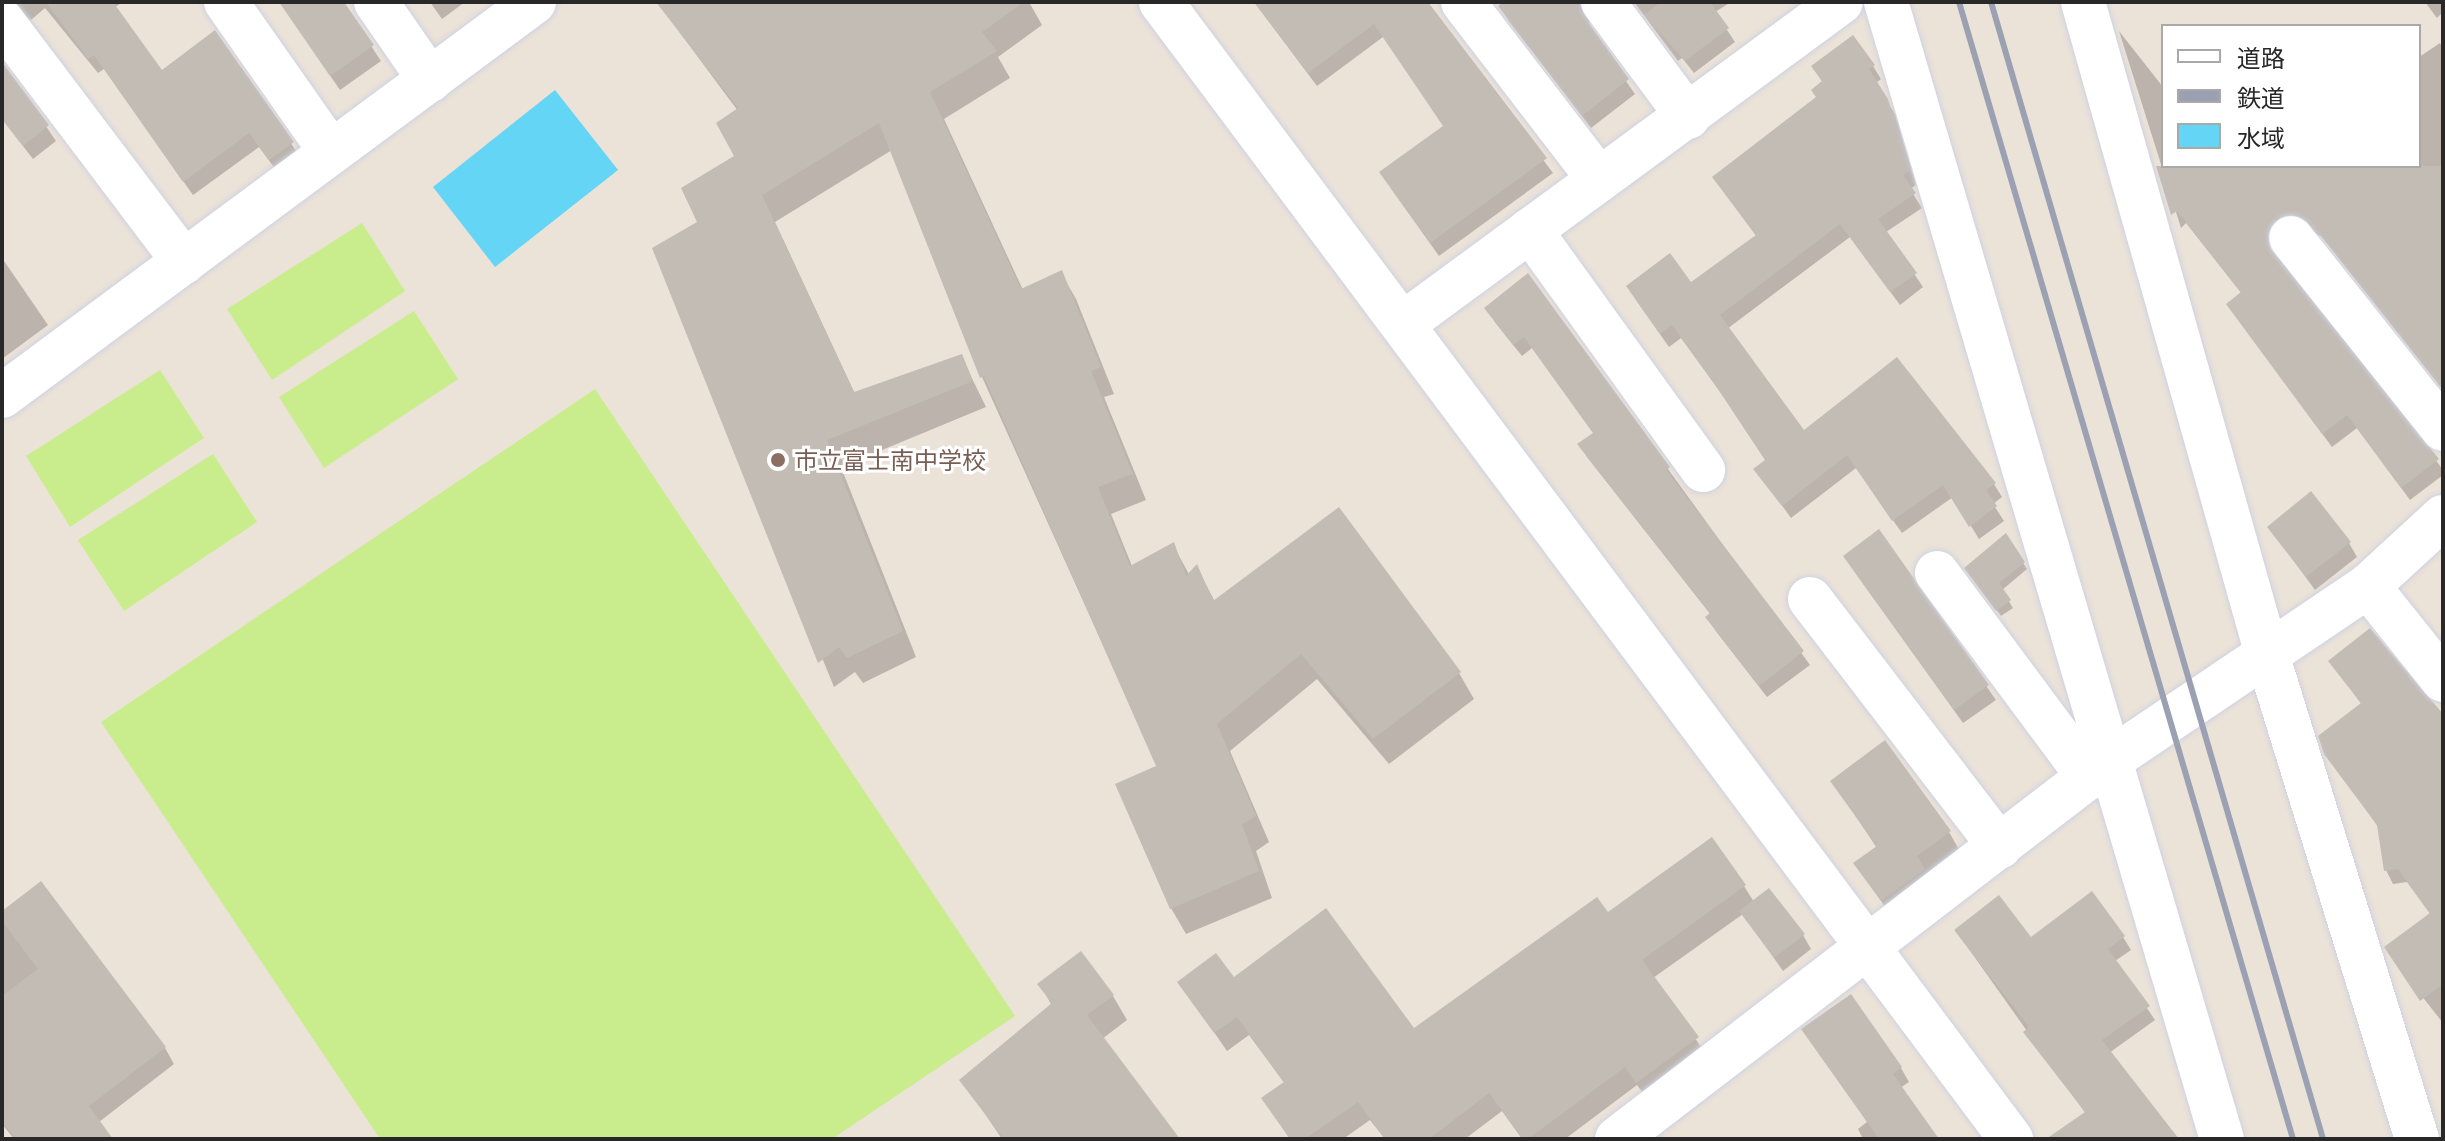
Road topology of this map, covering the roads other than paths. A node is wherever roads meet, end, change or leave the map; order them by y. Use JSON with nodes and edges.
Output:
{"nodes":[{"id":1,"x":226,"y":2,"type":"edge"},
{"id":2,"x":376,"y":2,"type":"edge"},
{"id":3,"x":534,"y":2,"type":"edge"},
{"id":4,"x":1161,"y":2,"type":"edge"},
{"id":5,"x":1463,"y":2,"type":"edge"},
{"id":6,"x":1603,"y":2,"type":"edge"},
{"id":7,"x":1841,"y":2,"type":"edge"},
{"id":8,"x":1886,"y":2,"type":"edge"},
{"id":9,"x":2083,"y":2,"type":"edge"},
{"id":10,"x":2,"y":21,"type":"edge"},
{"id":11,"x":430,"y":80,"type":"junction"},
{"id":12,"x":1688,"y":117,"type":"junction"},
{"id":13,"x":331,"y":152,"type":"junction"},
{"id":14,"x":1598,"y":178,"type":"junction"},
{"id":15,"x":1530,"y":230,"type":"junction"},
{"id":16,"x":2291,"y":238,"type":"dead end"},
{"id":17,"x":184,"y":262,"type":"junction"},
{"id":18,"x":1404,"y":323,"type":"junction"},
{"id":19,"x":3,"y":392,"type":"edge"},
{"id":20,"x":2443,"y":429,"type":"edge"},
{"id":21,"x":1703,"y":470,"type":"dead end"},
{"id":22,"x":2443,"y":517,"type":"edge"},
{"id":23,"x":1937,"y":573,"type":"dead end"},
{"id":24,"x":2368,"y":586,"type":"junction"},
{"id":25,"x":1810,"y":599,"type":"dead end"},
{"id":26,"x":2266,"y":651,"type":"junction"},
{"id":27,"x":2443,"y":680,"type":"edge"},
{"id":28,"x":2101,"y":768,"type":"junction"},
{"id":29,"x":2000,"y":847,"type":"junction"},
{"id":30,"x":1871,"y":948,"type":"junction"},
{"id":31,"x":1617,"y":1139,"type":"edge"},
{"id":32,"x":2011,"y":1139,"type":"edge"},
{"id":33,"x":2222,"y":1139,"type":"edge"},
{"id":34,"x":2417,"y":1139,"type":"edge"}],
"edges":[{"from":1,"to":13,"type":"street"},
{"from":2,"to":11,"type":"street"},
{"from":3,"to":11,"type":"street"},
{"from":4,"to":18,"type":"street"},
{"from":5,"to":14,"type":"street"},
{"from":6,"to":12,"type":"street"},
{"from":7,"to":12,"type":"street"},
{"from":8,"to":28,"type":"street"},
{"from":9,"to":26,"type":"street"},
{"from":10,"to":17,"type":"street"},
{"from":11,"to":13,"type":"street"},
{"from":12,"to":14,"type":"street"},
{"from":13,"to":17,"type":"street"},
{"from":14,"to":15,"type":"street"},
{"from":15,"to":18,"type":"street"},
{"from":15,"to":21,"type":"street"},
{"from":16,"to":20,"type":"street"},
{"from":17,"to":19,"type":"street"},
{"from":18,"to":30,"type":"street"},
{"from":22,"to":24,"type":"street"},
{"from":23,"to":28,"type":"street"},
{"from":24,"to":26,"type":"street"},
{"from":24,"to":27,"type":"street"},
{"from":25,"to":29,"type":"street"},
{"from":26,"to":28,"type":"street"},
{"from":26,"to":34,"type":"street"},
{"from":28,"to":29,"type":"street"},
{"from":28,"to":33,"type":"street"},
{"from":29,"to":30,"type":"street"},
{"from":30,"to":31,"type":"street"},
{"from":30,"to":32,"type":"street"}]}
